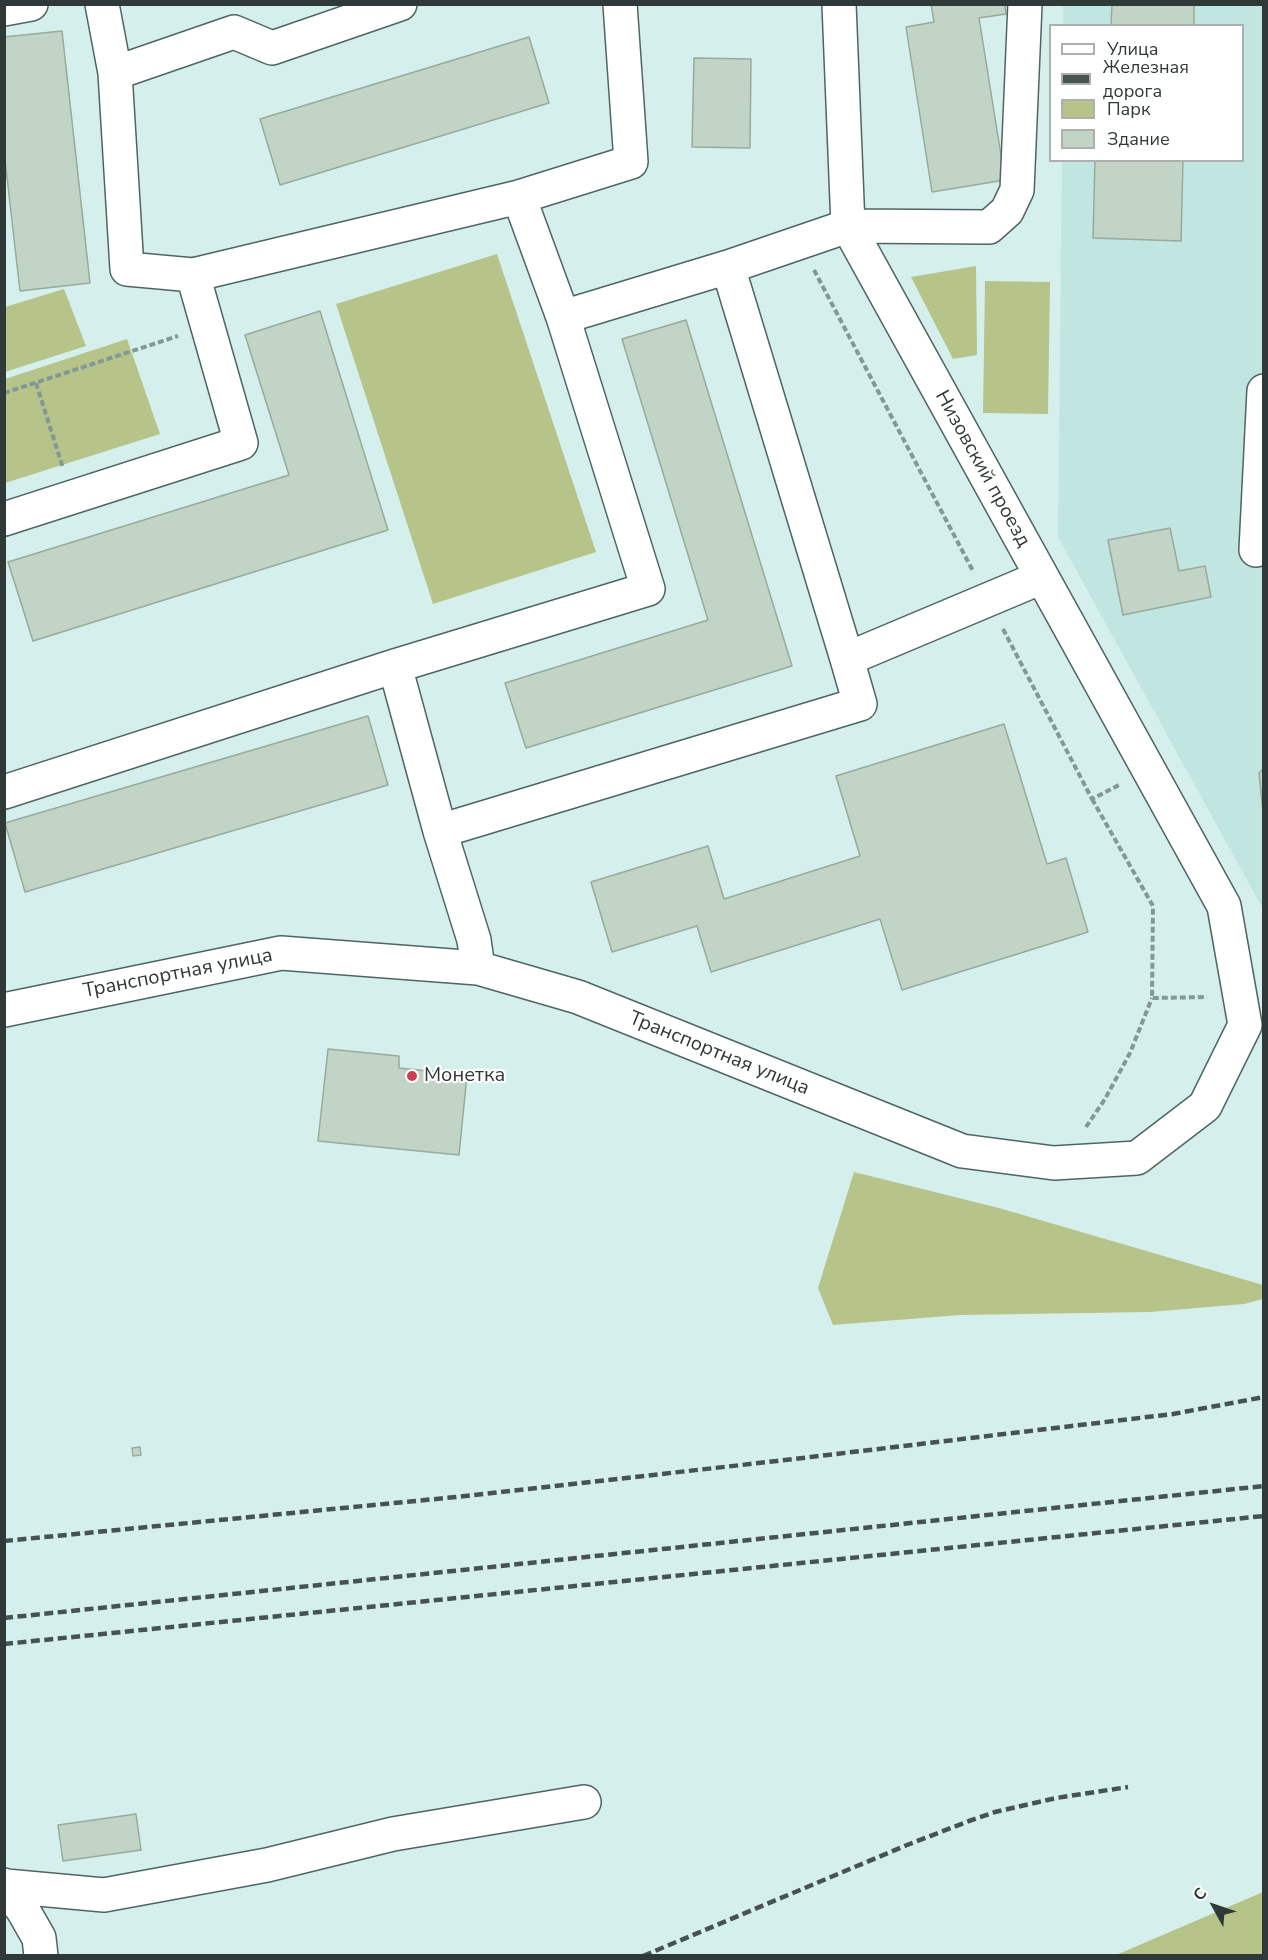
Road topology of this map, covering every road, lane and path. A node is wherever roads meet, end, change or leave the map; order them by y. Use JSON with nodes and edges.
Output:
{"nodes":[{"id":1,"x":31,"y":4,"type":"edge"},
{"id":2,"x":102,"y":4,"type":"edge"},
{"id":3,"x":400,"y":4,"type":"edge"},
{"id":4,"x":620,"y":4,"type":"edge"},
{"id":5,"x":839,"y":4,"type":"edge"},
{"id":6,"x":1025,"y":4,"type":"edge"},
{"id":7,"x":4,"y":9,"type":"edge"},
{"id":8,"x":114,"y":73,"type":"junction"},
{"id":9,"x":519,"y":197,"type":"junction"},
{"id":10,"x":848,"y":226,"type":"junction"},
{"id":11,"x":800,"y":243,"type":"junction"},
{"id":12,"x":728,"y":267,"type":"junction"},
{"id":13,"x":193,"y":275,"type":"junction"},
{"id":14,"x":563,"y":317,"type":"junction"},
{"id":15,"x":207,"y":327,"type":"junction"},
{"id":16,"x":36,"y":383,"type":"junction"},
{"id":17,"x":1263,"y":391,"type":"edge"},
{"id":18,"x":4,"y":393,"type":"edge"},
{"id":19,"x":72,"y":497,"type":"junction"},
{"id":20,"x":4,"y":519,"type":"edge"},
{"id":21,"x":1256,"y":550,"type":"dead end"},
{"id":22,"x":1042,"y":577,"type":"junction"},
{"id":23,"x":988,"y":600,"type":"junction"},
{"id":24,"x":847,"y":659,"type":"junction"},
{"id":25,"x":395,"y":666,"type":"junction"},
{"id":26,"x":1149,"y":770,"type":"junction"},
{"id":27,"x":4,"y":792,"type":"edge"},
{"id":28,"x":1092,"y":799,"type":"junction"},
{"id":29,"x":440,"y":831,"type":"junction"},
{"id":30,"x":1224,"y":906,"type":"joint"},
{"id":31,"x":478,"y":968,"type":"junction"},
{"id":32,"x":1240,"y":996,"type":"junction"},
{"id":33,"x":1152,"y":998,"type":"junction"},
{"id":34,"x":4,"y":1010,"type":"edge"},
{"id":35,"x":1080,"y":1136,"type":"dead end"},
{"id":36,"x":584,"y":1802,"type":"dead end"},
{"id":37,"x":5,"y":1885,"type":"edge"},
{"id":38,"x":41,"y":1956,"type":"edge"}],
"edges":[{"from":1,"to":7,"type":"street"},
{"from":2,"to":8,"type":"street"},
{"from":3,"to":8,"type":"street"},
{"from":4,"to":9,"type":"street"},
{"from":5,"to":10,"type":"street","name":"Низовский проезд"},
{"from":6,"to":10,"type":"street"},
{"from":8,"to":13,"type":"street"},
{"from":9,"to":13,"type":"street"},
{"from":9,"to":14,"type":"street"},
{"from":10,"to":11,"type":"street"},
{"from":10,"to":22,"type":"street","name":"Низовский проезд"},
{"from":11,"to":12,"type":"street"},
{"from":11,"to":23,"type":"path"},
{"from":12,"to":14,"type":"street"},
{"from":12,"to":24,"type":"street"},
{"from":13,"to":15,"type":"street"},
{"from":14,"to":25,"type":"street"},
{"from":15,"to":16,"type":"path"},
{"from":15,"to":19,"type":"street"},
{"from":16,"to":18,"type":"path"},
{"from":16,"to":19,"type":"path"},
{"from":17,"to":21,"type":"street"},
{"from":19,"to":20,"type":"street"},
{"from":22,"to":23,"type":"street"},
{"from":22,"to":26,"type":"street","name":"Низовский проезд"},
{"from":23,"to":24,"type":"street"},
{"from":23,"to":28,"type":"path"},
{"from":24,"to":29,"type":"street"},
{"from":25,"to":27,"type":"street"},
{"from":25,"to":29,"type":"street"},
{"from":26,"to":28,"type":"path"},
{"from":26,"to":30,"type":"street","name":"Низовский проезд"},
{"from":28,"to":33,"type":"path"},
{"from":29,"to":31,"type":"street"},
{"from":30,"to":32,"type":"street","name":"Транспортная улица"},
{"from":31,"to":32,"type":"street","name":"Транспортная улица"},
{"from":31,"to":34,"type":"street","name":"Транспортная улица"},
{"from":32,"to":33,"type":"path"},
{"from":33,"to":35,"type":"path"},
{"from":36,"to":37,"type":"street"},
{"from":37,"to":38,"type":"street"}]}
